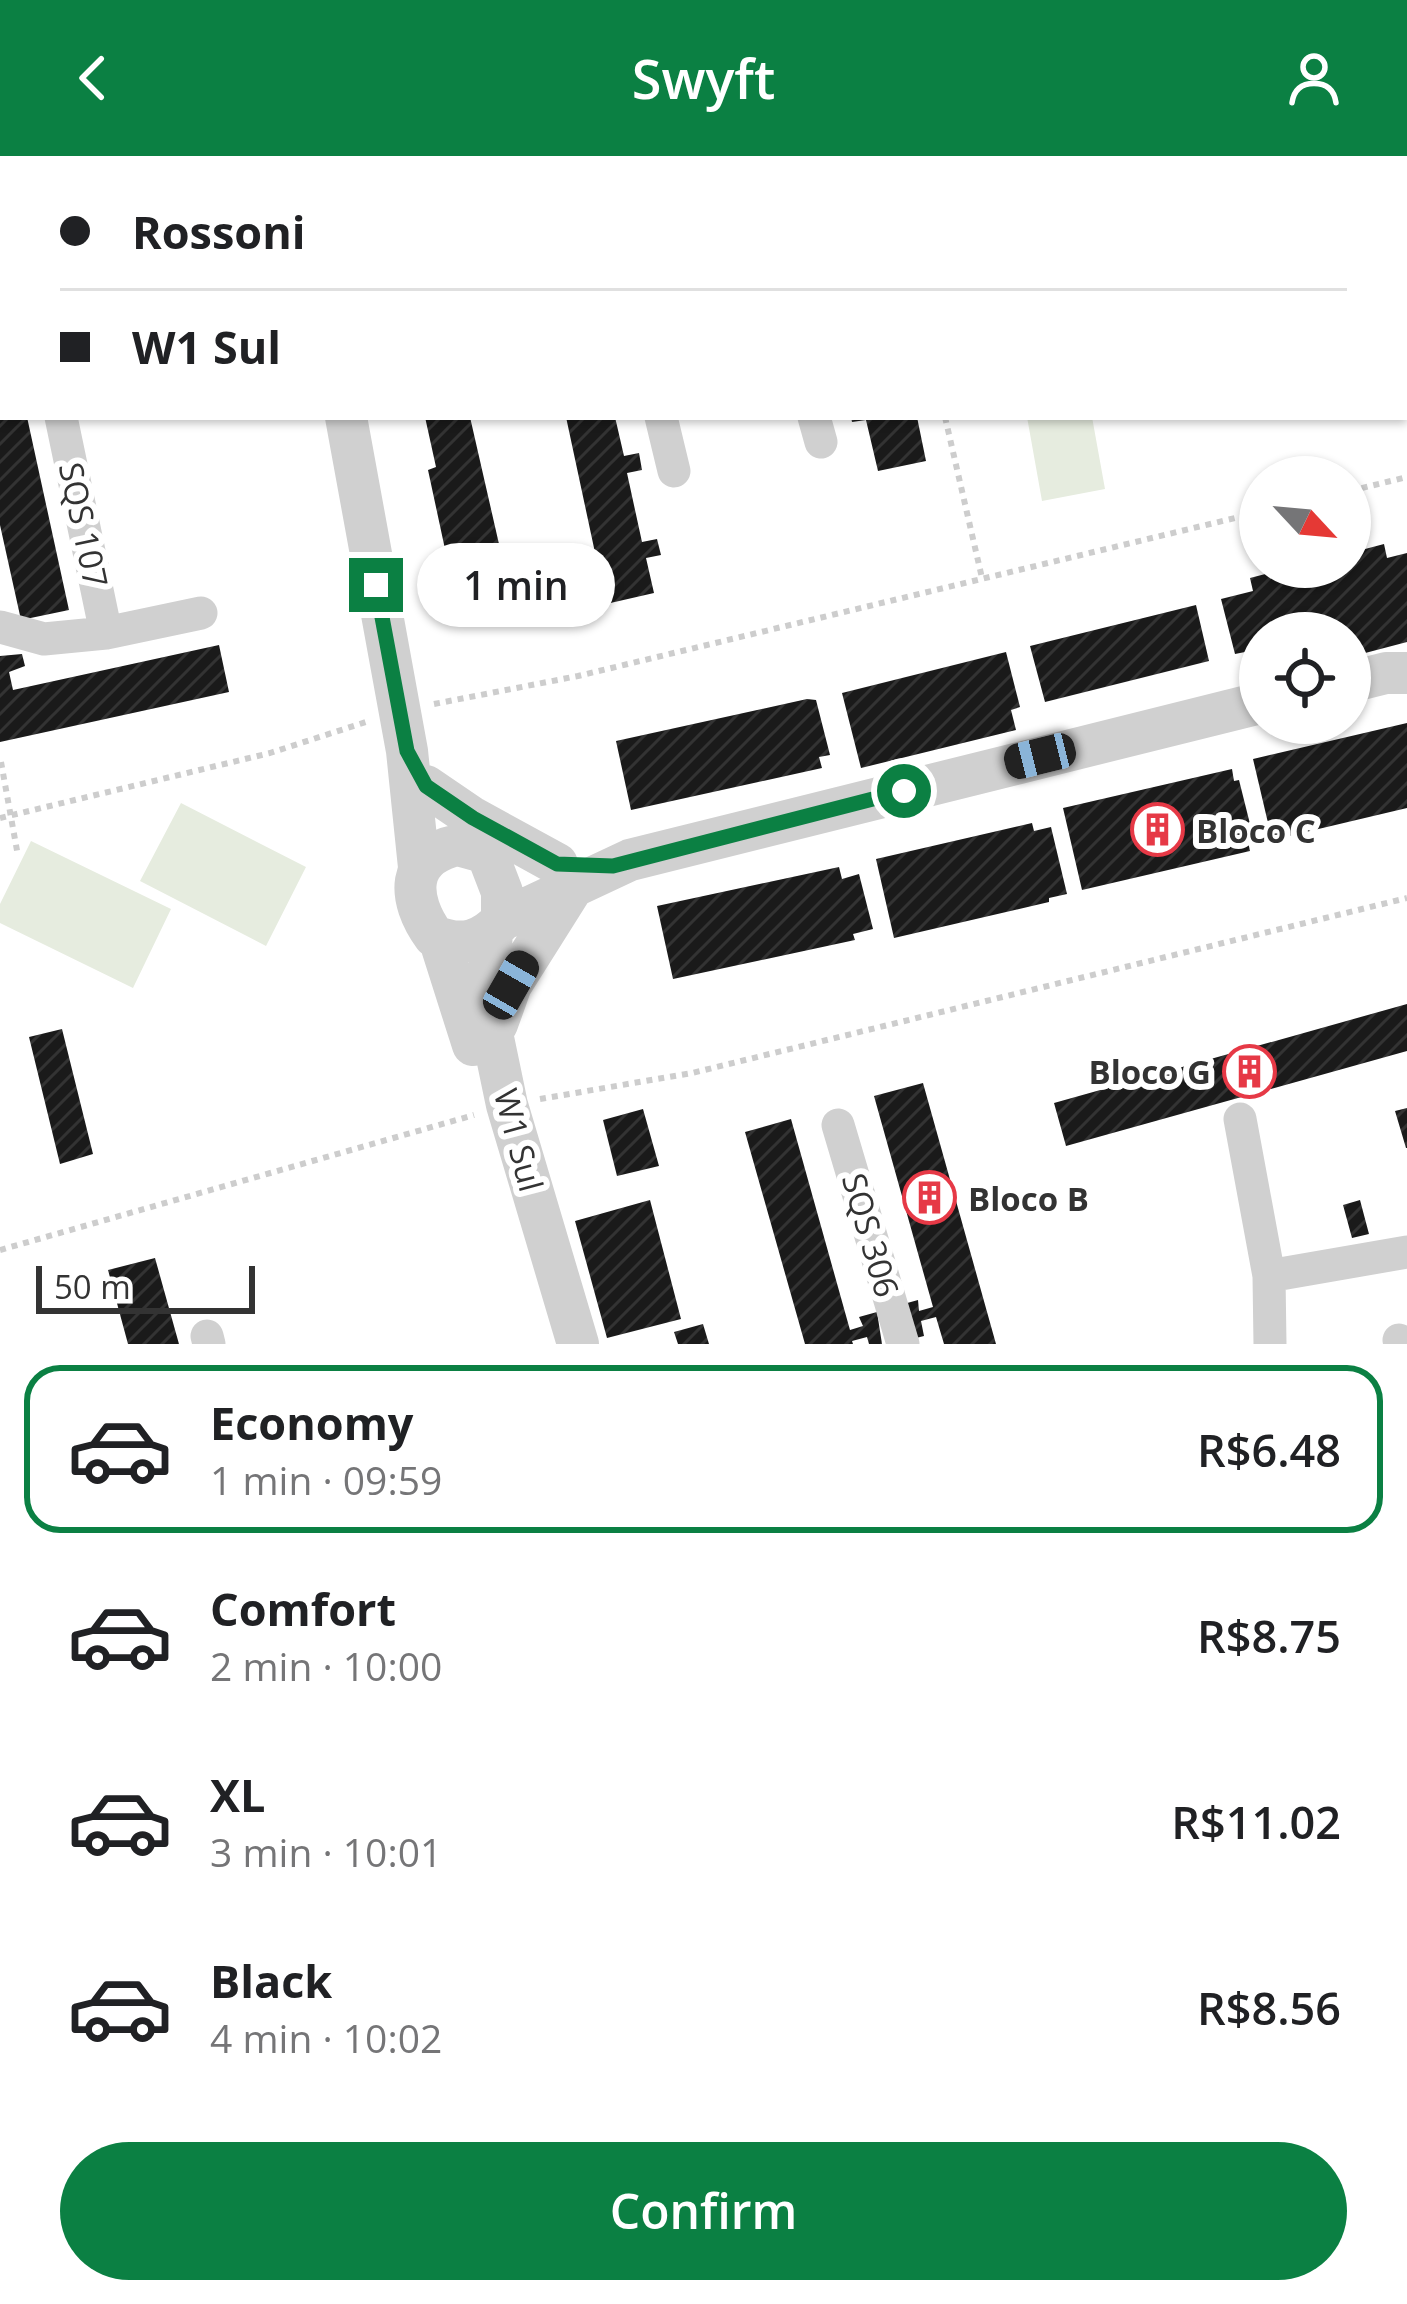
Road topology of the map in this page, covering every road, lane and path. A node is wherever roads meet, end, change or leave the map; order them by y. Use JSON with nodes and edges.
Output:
{"nodes":[{"id":1,"x":63,"y":420,"type":"edge"},
{"id":2,"x":347,"y":420,"type":"edge"},
{"id":3,"x":662,"y":420,"type":"edge"},
{"id":4,"x":947,"y":420,"type":"edge"},
{"id":5,"x":674,"y":471,"type":"dead end"},
{"id":6,"x":1407,"y":477,"type":"edge"},
{"id":7,"x":1371,"y":486,"type":"edge"},
{"id":8,"x":1239,"y":517,"type":"edge"},
{"id":9,"x":982,"y":578,"type":"junction"},
{"id":10,"x":201,"y":613,"type":"dead end"},
{"id":11,"x":0,"y":627,"type":"edge"},
{"id":12,"x":106,"y":633,"type":"junction"},
{"id":13,"x":1239,"y":709,"type":"edge"},
{"id":14,"x":410,"y":749,"type":"junction"},
{"id":15,"x":1,"y":762,"type":"edge"},
{"id":16,"x":11,"y":816,"type":"junction"},
{"id":17,"x":0,"y":818,"type":"edge"},
{"id":18,"x":480,"y":850,"type":"junction"},
{"id":19,"x":18,"y":856,"type":"dead end"},
{"id":20,"x":419,"y":867,"type":"junction"},
{"id":21,"x":566,"y":874,"type":"junction"},
{"id":22,"x":1407,"y":898,"type":"edge"},
{"id":23,"x":497,"y":926,"type":"junction"},
{"id":24,"x":439,"y":938,"type":"junction"},
{"id":25,"x":494,"y":1030,"type":"junction"},
{"id":26,"x":498,"y":1108,"type":"junction"},
{"id":27,"x":1240,"y":1119,"type":"dead end"},
{"id":28,"x":838,"y":1126,"type":"dead end"},
{"id":29,"x":0,"y":1250,"type":"edge"},
{"id":30,"x":1407,"y":1252,"type":"edge"},
{"id":31,"x":1269,"y":1276,"type":"junction"},
{"id":32,"x":554,"y":1344,"type":"edge"},
{"id":33,"x":578,"y":1344,"type":"edge"},
{"id":34,"x":903,"y":1344,"type":"edge"},
{"id":35,"x":1270,"y":1344,"type":"edge"}],
"edges":[{"from":1,"to":12,"type":"street","name":"SQS 107"},
{"from":2,"to":14,"type":"street"},
{"from":3,"to":5,"type":"street"},
{"from":4,"to":9,"type":"path"},
{"from":6,"to":7,"type":"path"},
{"from":8,"to":9,"type":"path"},
{"from":9,"to":14,"type":"path"},
{"from":10,"to":12,"type":"street","name":"SQS 107"},
{"from":11,"to":12,"type":"street","name":"SQS 107"},
{"from":13,"to":21,"type":"street"},
{"from":14,"to":16,"type":"path"},
{"from":14,"to":18,"type":"street"},
{"from":14,"to":20,"type":"street"},
{"from":14,"to":21,"type":"street"},
{"from":15,"to":16,"type":"path"},
{"from":16,"to":17,"type":"path"},
{"from":16,"to":19,"type":"path"},
{"from":18,"to":20,"type":"street"},
{"from":18,"to":21,"type":"street"},
{"from":18,"to":23,"type":"street"},
{"from":20,"to":24,"type":"street"},
{"from":21,"to":23,"type":"street"},
{"from":21,"to":25,"type":"street"},
{"from":22,"to":26,"type":"path"},
{"from":23,"to":24,"type":"street"},
{"from":23,"to":25,"type":"street","name":"W1 Sul"},
{"from":24,"to":26,"type":"street","name":"W1 Sul"},
{"from":25,"to":26,"type":"street","name":"W1 Sul"},
{"from":26,"to":29,"type":"path"},
{"from":26,"to":32,"type":"street","name":"W1 Sul"},
{"from":26,"to":33,"type":"street","name":"W1 Sul"},
{"from":27,"to":31,"type":"street"},
{"from":28,"to":34,"type":"street","name":"SQS 306"},
{"from":30,"to":31,"type":"street"},
{"from":31,"to":35,"type":"street"}]}
